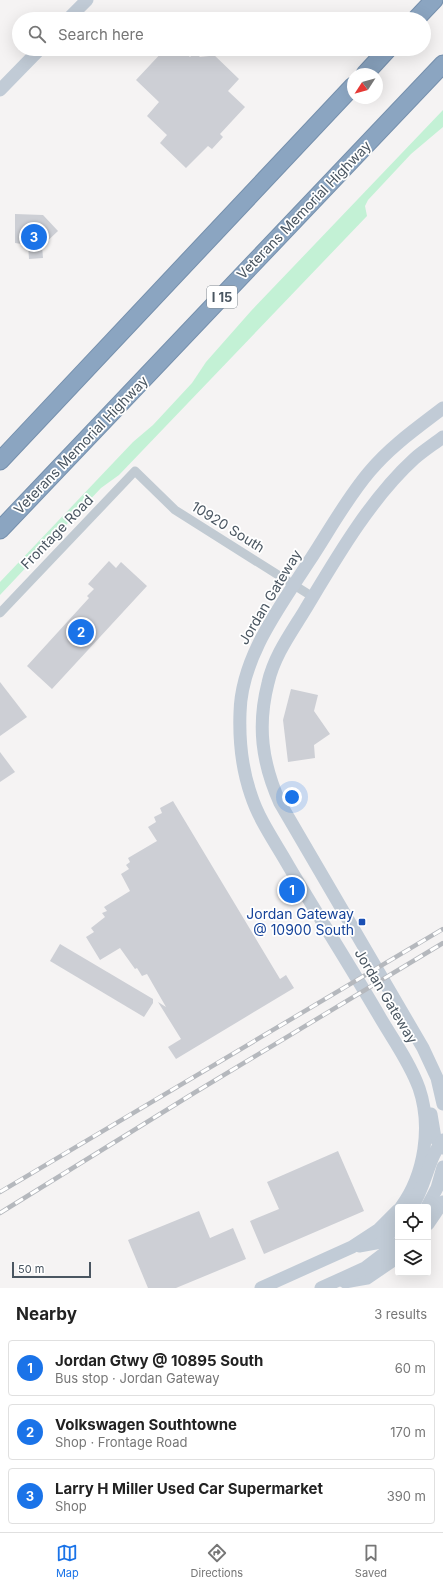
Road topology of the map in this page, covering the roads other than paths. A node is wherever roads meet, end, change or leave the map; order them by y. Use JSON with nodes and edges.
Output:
{"nodes":[{"id":1,"x":87,"y":0,"type":"edge"},
{"id":2,"x":434,"y":0,"type":"edge"},
{"id":3,"x":75,"y":12,"type":"edge"},
{"id":4,"x":423,"y":12,"type":"edge"},
{"id":5,"x":33,"y":56,"type":"edge"},
{"id":6,"x":382,"y":56,"type":"edge"},
{"id":7,"x":443,"y":64,"type":"edge"},
{"id":8,"x":371,"y":68,"type":"edge"},
{"id":9,"x":0,"y":90,"type":"edge"},
{"id":10,"x":347,"y":92,"type":"edge"},
{"id":11,"x":443,"y":408,"type":"edge"},
{"id":12,"x":443,"y":437,"type":"edge"},
{"id":13,"x":0,"y":461,"type":"edge"},
{"id":14,"x":135,"y":471,"type":"joint"},
{"id":15,"x":0,"y":530,"type":"edge"},
{"id":16,"x":294,"y":585,"type":"junction"},
{"id":17,"x":313,"y":597,"type":"junction"},
{"id":18,"x":0,"y":613,"type":"edge"},
{"id":19,"x":408,"y":1066,"type":"junction"},
{"id":20,"x":443,"y":1104,"type":"edge"},
{"id":21,"x":442,"y":1144,"type":"edge"},
{"id":22,"x":443,"y":1167,"type":"edge"},
{"id":23,"x":443,"y":1202,"type":"edge"},
{"id":24,"x":403,"y":1204,"type":"edge"},
{"id":25,"x":414,"y":1204,"type":"edge"},
{"id":26,"x":429,"y":1204,"type":"edge"},
{"id":27,"x":395,"y":1213,"type":"edge"},
{"id":28,"x":431,"y":1220,"type":"edge"},
{"id":29,"x":395,"y":1229,"type":"edge"},
{"id":30,"x":395,"y":1245,"type":"edge"},
{"id":31,"x":352,"y":1247,"type":"junction"},
{"id":32,"x":395,"y":1260,"type":"edge"},
{"id":33,"x":335,"y":1282,"type":"junction"},
{"id":34,"x":261,"y":1288,"type":"edge"},
{"id":35,"x":320,"y":1288,"type":"edge"}],
"edges":[{"from":1,"to":3,"type":"main road"},
{"from":2,"to":4,"type":"highway"},
{"from":5,"to":9,"type":"main road"},
{"from":6,"to":8,"type":"highway"},
{"from":7,"to":15,"type":"highway","name":"Veterans Memorial Highway","number":"I 15"},
{"from":10,"to":13,"type":"highway"},
{"from":11,"to":16,"type":"main road","name":"Jordan Gateway"},
{"from":12,"to":17,"type":"main road","name":"Jordan Gateway"},
{"from":14,"to":16,"type":"street","name":"10920 South"},
{"from":14,"to":18,"type":"street","name":"Frontage Road"},
{"from":16,"to":17,"type":"street","name":"10920 South"},
{"from":16,"to":19,"type":"main road","name":"Jordan Gateway"},
{"from":17,"to":20,"type":"main road","name":"Jordan Gateway"},
{"from":19,"to":21,"type":"main road"},
{"from":19,"to":24,"type":"main road","name":"Jordan Gateway"},
{"from":21,"to":25,"type":"main road"},
{"from":22,"to":26,"type":"main road"},
{"from":23,"to":28,"type":"main road"},
{"from":27,"to":31,"type":"main road"},
{"from":29,"to":31,"type":"main road"},
{"from":30,"to":33,"type":"main road"},
{"from":31,"to":34,"type":"main road"},
{"from":32,"to":33,"type":"main road"},
{"from":33,"to":35,"type":"main road"}]}
